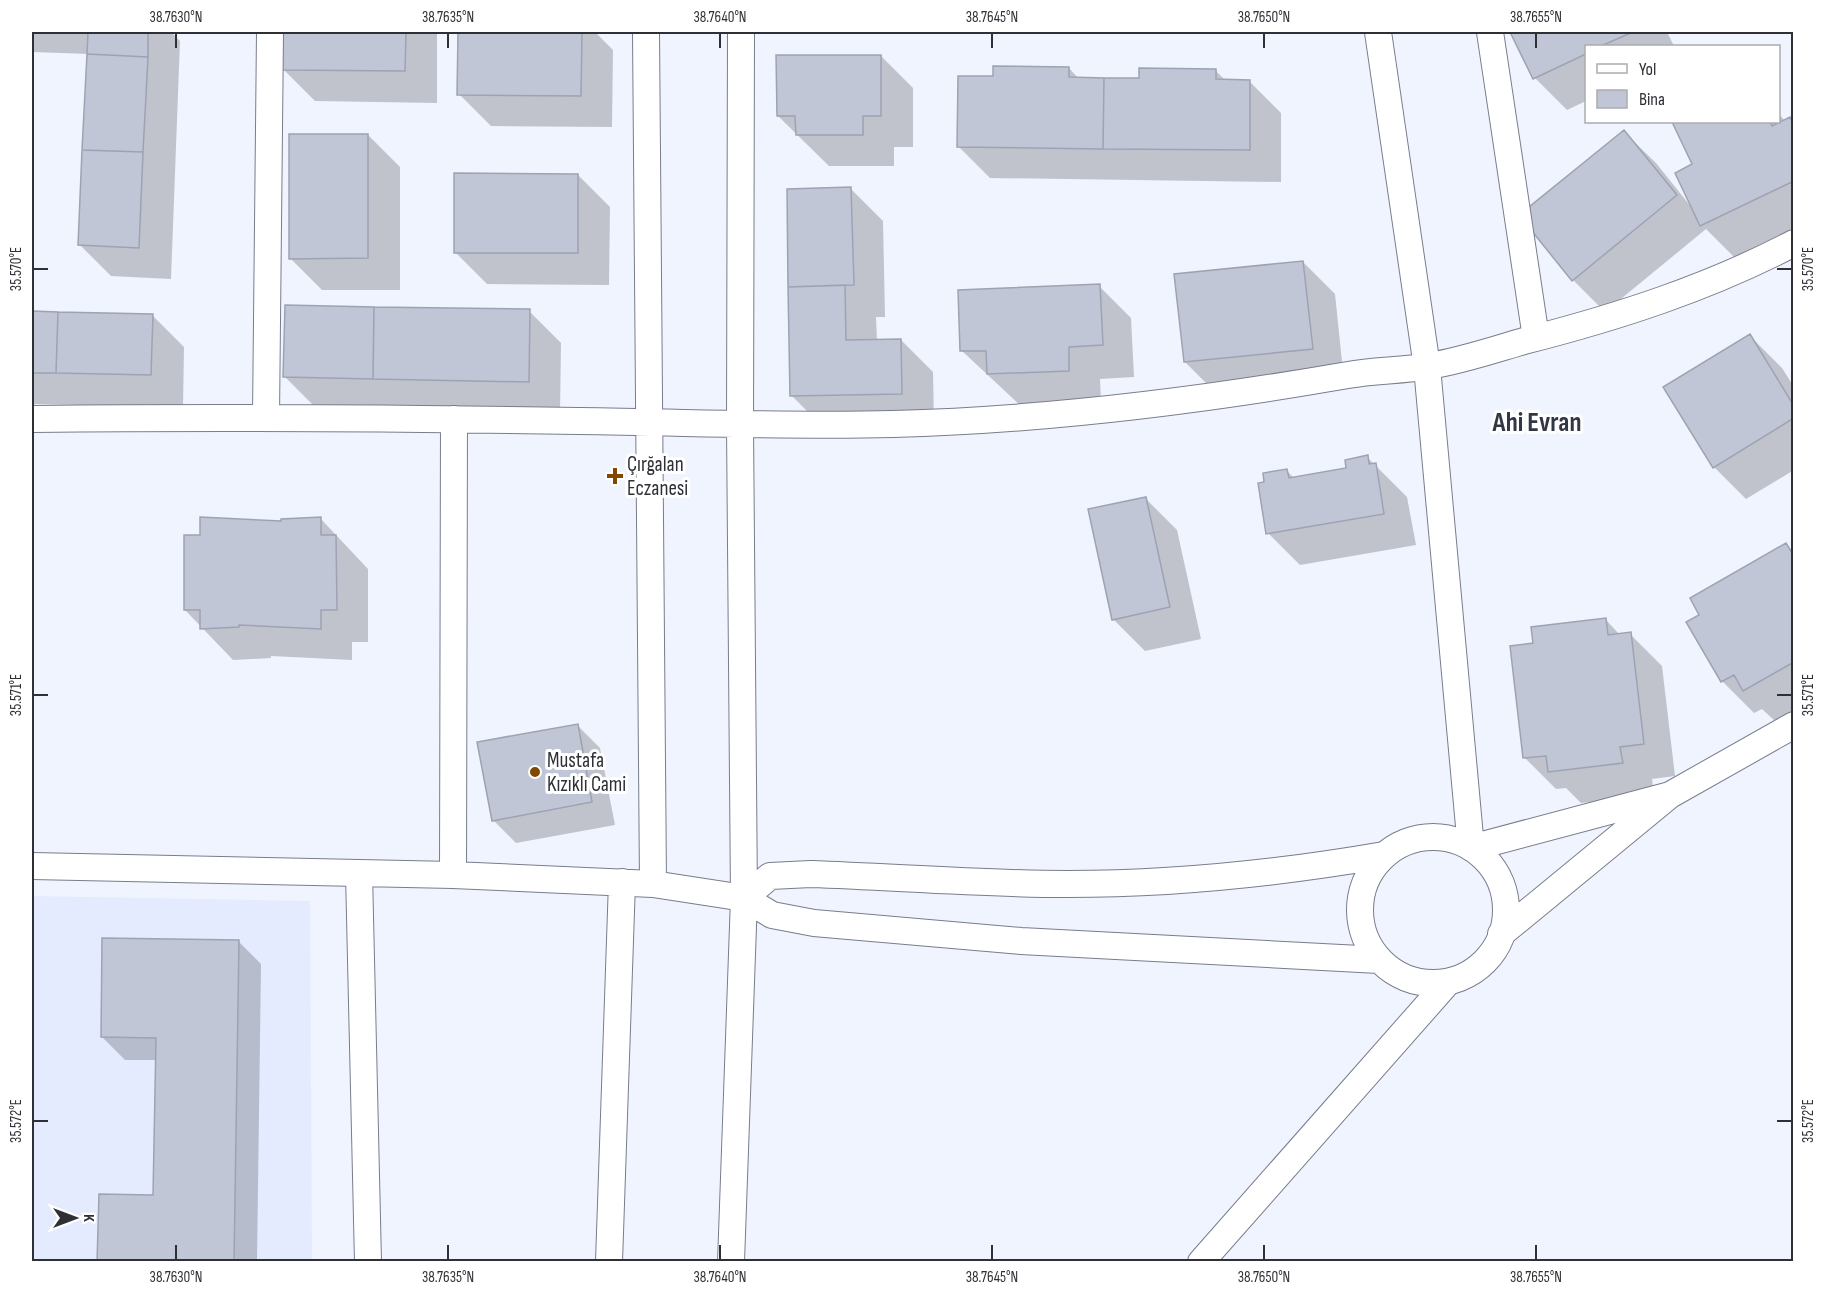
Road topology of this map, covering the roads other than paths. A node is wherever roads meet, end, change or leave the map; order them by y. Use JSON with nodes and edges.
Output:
{"nodes":[{"id":1,"x":270,"y":32,"type":"edge"},
{"id":2,"x":646,"y":32,"type":"edge"},
{"id":3,"x":741,"y":32,"type":"edge"},
{"id":4,"x":1378,"y":32,"type":"edge"},
{"id":5,"x":1490,"y":32,"type":"edge"},
{"id":6,"x":1794,"y":243,"type":"edge"},
{"id":7,"x":1536,"y":338,"type":"junction"},
{"id":8,"x":1427,"y":367,"type":"junction"},
{"id":9,"x":266,"y":417,"type":"junction"},
{"id":10,"x":32,"y":419,"type":"edge"},
{"id":11,"x":454,"y":419,"type":"junction"},
{"id":12,"x":649,"y":422,"type":"junction"},
{"id":13,"x":740,"y":426,"type":"junction"},
{"id":14,"x":1794,"y":726,"type":"edge"},
{"id":15,"x":1670,"y":795,"type":"junction"},
{"id":16,"x":1472,"y":848,"type":"junction"},
{"id":17,"x":1384,"y":855,"type":"junction"},
{"id":18,"x":32,"y":866,"type":"edge"},
{"id":19,"x":359,"y":873,"type":"junction"},
{"id":20,"x":453,"y":875,"type":"junction"},
{"id":21,"x":622,"y":882,"type":"junction"},
{"id":22,"x":653,"y":884,"type":"junction"},
{"id":23,"x":744,"y":898,"type":"junction"},
{"id":24,"x":1501,"y":934,"type":"junction"},
{"id":25,"x":1379,"y":960,"type":"junction"},
{"id":26,"x":1448,"y":982,"type":"junction"},
{"id":27,"x":368,"y":1262,"type":"edge"},
{"id":28,"x":609,"y":1262,"type":"edge"},
{"id":29,"x":731,"y":1262,"type":"edge"},
{"id":30,"x":1202,"y":1262,"type":"edge"}],
"edges":[{"from":1,"to":9,"type":"street"},
{"from":2,"to":12,"type":"street"},
{"from":3,"to":13,"type":"street"},
{"from":4,"to":8,"type":"street"},
{"from":5,"to":7,"type":"street"},
{"from":6,"to":7,"type":"street"},
{"from":7,"to":8,"type":"street"},
{"from":8,"to":13,"type":"street"},
{"from":8,"to":16,"type":"street"},
{"from":9,"to":10,"type":"street"},
{"from":9,"to":11,"type":"street"},
{"from":11,"to":12,"type":"street"},
{"from":11,"to":20,"type":"street"},
{"from":12,"to":13,"type":"street"},
{"from":12,"to":22,"type":"street"},
{"from":13,"to":23,"type":"street"},
{"from":14,"to":15,"type":"street"},
{"from":15,"to":16,"type":"street"},
{"from":15,"to":24,"type":"street"},
{"from":16,"to":17,"type":"street"},
{"from":16,"to":24,"type":"street"},
{"from":17,"to":23,"type":"street"},
{"from":17,"to":25,"type":"street"},
{"from":18,"to":19,"type":"street"},
{"from":19,"to":20,"type":"street"},
{"from":19,"to":27,"type":"street"},
{"from":20,"to":21,"type":"street"},
{"from":21,"to":22,"type":"street"},
{"from":21,"to":28,"type":"street"},
{"from":22,"to":23,"type":"street"},
{"from":23,"to":25,"type":"street"},
{"from":23,"to":29,"type":"street"},
{"from":24,"to":26,"type":"street"},
{"from":25,"to":26,"type":"street"},
{"from":26,"to":30,"type":"street"}]}
